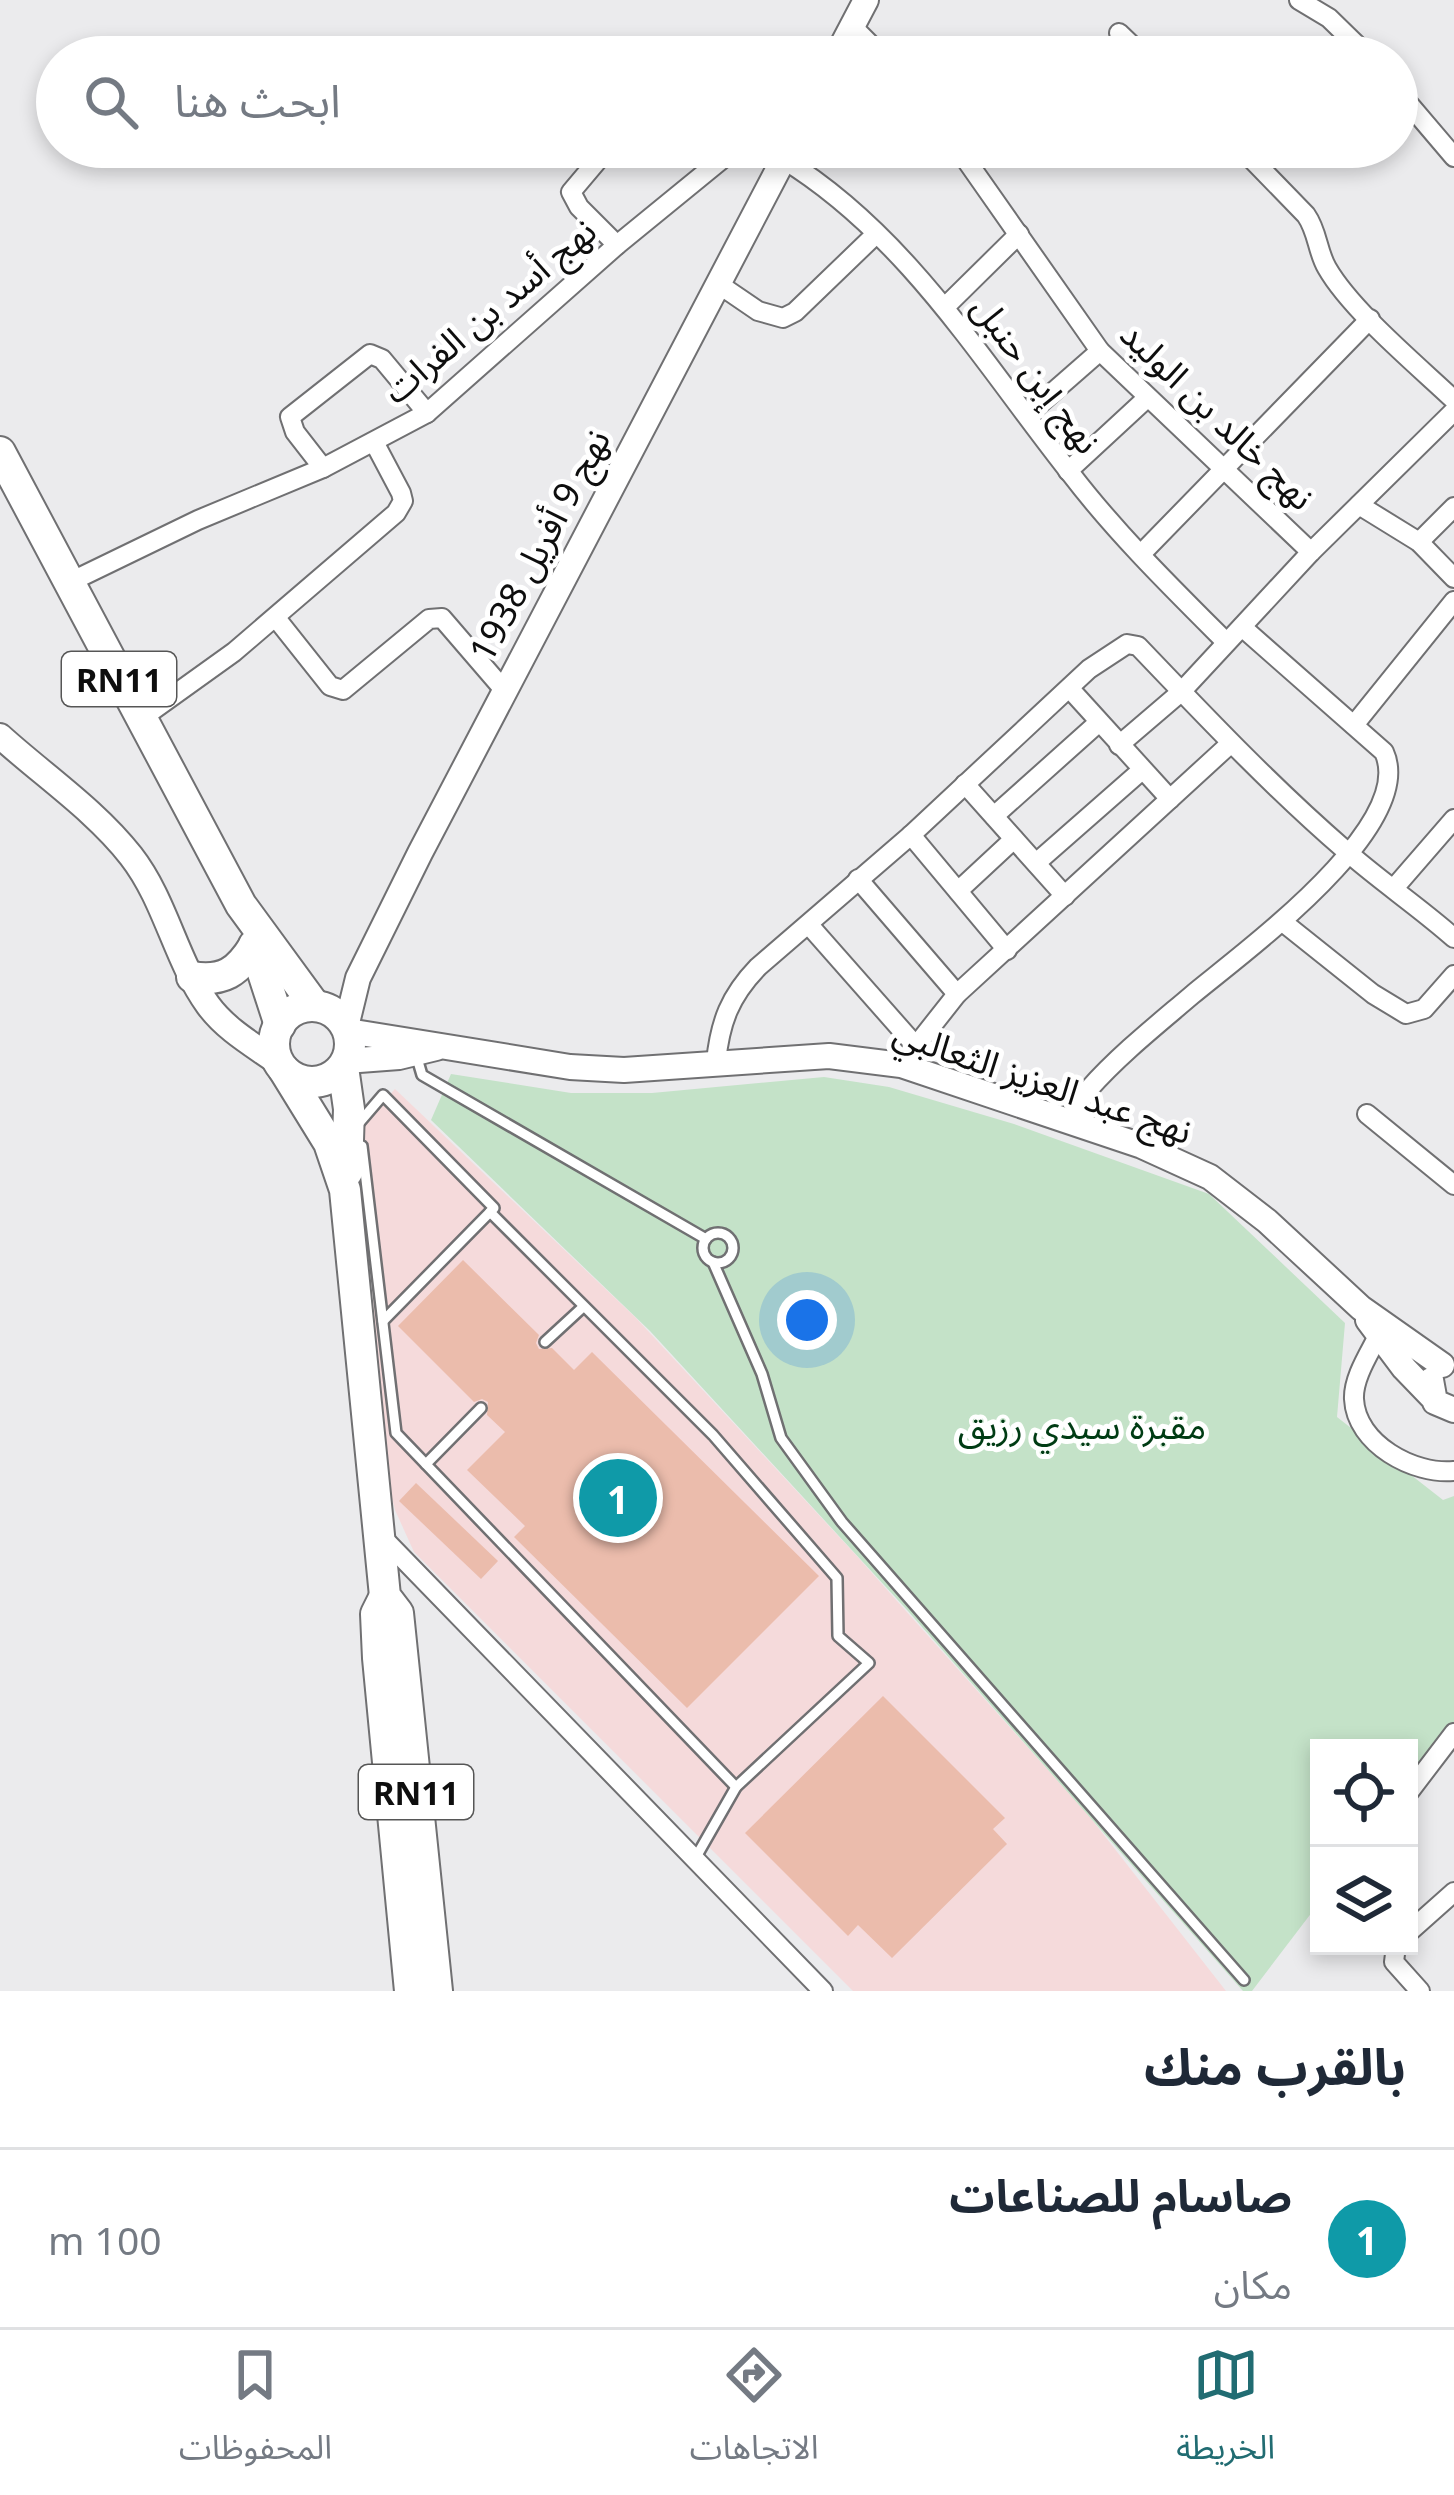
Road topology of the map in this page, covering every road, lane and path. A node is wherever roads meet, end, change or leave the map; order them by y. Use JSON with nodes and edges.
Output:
{"nodes":[{"id":1,"x":866,"y":0,"type":"edge"},
{"id":2,"x":1299,"y":0,"type":"edge"},
{"id":3,"x":852,"y":26,"type":"junction"},
{"id":4,"x":1119,"y":33,"type":"dead end"},
{"id":5,"x":847,"y":36,"type":"edge"},
{"id":6,"x":862,"y":36,"type":"edge"},
{"id":7,"x":1122,"y":36,"type":"edge"},
{"id":8,"x":1347,"y":36,"type":"edge"},
{"id":9,"x":1418,"y":115,"type":"edge"},
{"id":10,"x":1454,"y":157,"type":"edge"},
{"id":11,"x":591,"y":168,"type":"edge"},
{"id":12,"x":711,"y":168,"type":"edge"},
{"id":13,"x":779,"y":168,"type":"edge"},
{"id":14,"x":804,"y":168,"type":"edge"},
{"id":15,"x":972,"y":168,"type":"edge"},
{"id":16,"x":1260,"y":168,"type":"edge"},
{"id":17,"x":876,"y":234,"type":"junction"},
{"id":18,"x":1019,"y":234,"type":"junction"},
{"id":19,"x":617,"y":245,"type":"junction"},
{"id":20,"x":717,"y":283,"type":"junction"},
{"id":21,"x":945,"y":307,"type":"junction"},
{"id":22,"x":1370,"y":319,"type":"junction"},
{"id":23,"x":1100,"y":351,"type":"junction"},
{"id":24,"x":1147,"y":398,"type":"junction"},
{"id":25,"x":1454,"y":400,"type":"edge"},
{"id":26,"x":1454,"y":411,"type":"edge"},
{"id":27,"x":427,"y":413,"type":"junction"},
{"id":28,"x":1028,"y":414,"type":"junction"},
{"id":29,"x":374,"y":442,"type":"junction"},
{"id":30,"x":0,"y":452,"type":"edge"},
{"id":31,"x":323,"y":468,"type":"junction"},
{"id":32,"x":1226,"y":468,"type":"junction"},
{"id":33,"x":1068,"y":471,"type":"junction"},
{"id":34,"x":1359,"y":505,"type":"junction"},
{"id":35,"x":1454,"y":508,"type":"edge"},
{"id":36,"x":1419,"y":542,"type":"junction"},
{"id":37,"x":1311,"y":553,"type":"junction"},
{"id":38,"x":1142,"y":554,"type":"junction"},
{"id":39,"x":1454,"y":578,"type":"edge"},
{"id":40,"x":68,"y":584,"type":"junction"},
{"id":41,"x":1454,"y":601,"type":"edge"},
{"id":42,"x":276,"y":618,"type":"junction"},
{"id":43,"x":1242,"y":627,"type":"junction"},
{"id":44,"x":1226,"y":642,"type":"junction"},
{"id":45,"x":1070,"y":689,"type":"junction"},
{"id":46,"x":504,"y":691,"type":"junction"},
{"id":47,"x":1181,"y":692,"type":"junction"},
{"id":48,"x":142,"y":718,"type":"junction"},
{"id":49,"x":1098,"y":724,"type":"junction"},
{"id":50,"x":1354,"y":725,"type":"junction"},
{"id":51,"x":0,"y":736,"type":"edge"},
{"id":52,"x":1230,"y":744,"type":"junction"},
{"id":53,"x":1119,"y":745,"type":"junction"},
{"id":54,"x":1142,"y":770,"type":"junction"},
{"id":55,"x":965,"y":784,"type":"junction"},
{"id":56,"x":1170,"y":799,"type":"junction"},
{"id":57,"x":994,"y":816,"type":"junction"},
{"id":58,"x":1454,"y":818,"type":"edge"},
{"id":59,"x":911,"y":835,"type":"junction"},
{"id":60,"x":1015,"y":839,"type":"junction"},
{"id":61,"x":1348,"y":853,"type":"junction"},
{"id":62,"x":1036,"y":863,"type":"junction"},
{"id":63,"x":858,"y":879,"type":"junction"},
{"id":64,"x":1395,"y":887,"type":"junction"},
{"id":65,"x":958,"y":891,"type":"junction"},
{"id":66,"x":1065,"y":896,"type":"junction"},
{"id":67,"x":241,"y":905,"type":"junction"},
{"id":68,"x":1284,"y":923,"type":"junction"},
{"id":69,"x":809,"y":925,"type":"junction"},
{"id":70,"x":1454,"y":938,"type":"edge"},
{"id":71,"x":254,"y":946,"type":"junction"},
{"id":72,"x":1007,"y":950,"type":"junction"},
{"id":73,"x":1454,"y":976,"type":"edge"},
{"id":74,"x":192,"y":977,"type":"junction"},
{"id":75,"x":957,"y":994,"type":"junction"},
{"id":76,"x":226,"y":1025,"type":"junction"},
{"id":77,"x":278,"y":1028,"type":"junction"},
{"id":78,"x":337,"y":1033,"type":"junction"},
{"id":79,"x":428,"y":1050,"type":"junction"},
{"id":80,"x":907,"y":1054,"type":"junction"},
{"id":81,"x":716,"y":1062,"type":"junction"},
{"id":82,"x":282,"y":1067,"type":"junction"},
{"id":83,"x":1367,"y":1114,"type":"dead end"},
{"id":84,"x":1073,"y":1122,"type":"junction"},
{"id":85,"x":1454,"y":1185,"type":"edge"},
{"id":86,"x":345,"y":1190,"type":"junction"},
{"id":87,"x":490,"y":1212,"type":"junction"},
{"id":88,"x":706,"y":1239,"type":"junction"},
{"id":89,"x":713,"y":1262,"type":"junction"},
{"id":90,"x":583,"y":1307,"type":"junction"},
{"id":91,"x":1360,"y":1308,"type":"junction"},
{"id":92,"x":383,"y":1321,"type":"junction"},
{"id":93,"x":1378,"y":1336,"type":"junction"},
{"id":94,"x":545,"y":1342,"type":"dead end"},
{"id":95,"x":1451,"y":1362,"type":"edge"},
{"id":96,"x":1448,"y":1407,"type":"edge"},
{"id":97,"x":481,"y":1408,"type":"dead end"},
{"id":98,"x":426,"y":1464,"type":"junction"},
{"id":99,"x":1454,"y":1471,"type":"edge"},
{"id":100,"x":378,"y":1533,"type":"junction"},
{"id":101,"x":386,"y":1596,"type":"junction"},
{"id":102,"x":1454,"y":1732,"type":"edge"},
{"id":103,"x":1418,"y":1780,"type":"edge"},
{"id":104,"x":736,"y":1787,"type":"junction"},
{"id":105,"x":696,"y":1857,"type":"junction"},
{"id":106,"x":1447,"y":1898,"type":"edge"},
{"id":107,"x":1454,"y":1920,"type":"edge"},
{"id":108,"x":1418,"y":1924,"type":"edge"},
{"id":109,"x":1395,"y":1955,"type":"edge"},
{"id":110,"x":1244,"y":1980,"type":"dead end"},
{"id":111,"x":410,"y":1991,"type":"edge"},
{"id":112,"x":437,"y":1991,"type":"edge"},
{"id":113,"x":823,"y":1991,"type":"edge"},
{"id":114,"x":1420,"y":1991,"type":"edge"}],
"edges":[{"from":1,"to":3,"type":"street"},
{"from":2,"to":8,"type":"street"},
{"from":3,"to":5,"type":"street"},
{"from":3,"to":6,"type":"street"},
{"from":4,"to":7,"type":"street"},
{"from":9,"to":10,"type":"street"},
{"from":11,"to":19,"type":"street"},
{"from":12,"to":19,"type":"street","name":"نهج أسد بن الفرات"},
{"from":13,"to":20,"type":"street","name":"نهج 9 أفريل 1938"},
{"from":14,"to":17,"type":"street","name":"نهج إبن حنبل"},
{"from":15,"to":18,"type":"street","name":"نهج خالد بن الوليد"},
{"from":16,"to":22,"type":"street"},
{"from":17,"to":20,"type":"street"},
{"from":17,"to":21,"type":"street","name":"نهج إبن حنبل"},
{"from":18,"to":21,"type":"street"},
{"from":18,"to":23,"type":"street","name":"نهج خالد بن الوليد"},
{"from":19,"to":27,"type":"street","name":"نهج أسد بن الفرات"},
{"from":20,"to":46,"type":"street","name":"نهج 9 أفريل 1938"},
{"from":21,"to":28,"type":"street","name":"نهج إبن حنبل"},
{"from":22,"to":25,"type":"street"},
{"from":22,"to":32,"type":"street"},
{"from":23,"to":24,"type":"street","name":"نهج خالد بن الوليد"},
{"from":23,"to":28,"type":"street"},
{"from":24,"to":32,"type":"street","name":"نهج خالد بن الوليد"},
{"from":24,"to":33,"type":"street"},
{"from":26,"to":34,"type":"street"},
{"from":27,"to":29,"type":"street","name":"نهج أسد بن الفرات"},
{"from":27,"to":31,"type":"street"},
{"from":28,"to":33,"type":"street","name":"نهج إبن حنبل"},
{"from":29,"to":31,"type":"street","name":"نهج أسد بن الفرات"},
{"from":29,"to":42,"type":"street"},
{"from":30,"to":40,"type":"main road","number":"RN11"},
{"from":31,"to":40,"type":"street","name":"نهج أسد بن الفرات"},
{"from":32,"to":37,"type":"street","name":"نهج خالد بن الوليد"},
{"from":32,"to":38,"type":"street"},
{"from":33,"to":38,"type":"street","name":"نهج إبن حنبل"},
{"from":34,"to":36,"type":"street"},
{"from":34,"to":37,"type":"street"},
{"from":35,"to":36,"type":"street"},
{"from":36,"to":39,"type":"street"},
{"from":37,"to":43,"type":"street"},
{"from":38,"to":44,"type":"street","name":"نهج إبن حنبل"},
{"from":40,"to":48,"type":"main road","number":"RN11"},
{"from":41,"to":50,"type":"street"},
{"from":42,"to":46,"type":"street"},
{"from":42,"to":48,"type":"street"},
{"from":43,"to":44,"type":"street"},
{"from":43,"to":50,"type":"street"},
{"from":44,"to":47,"type":"street"},
{"from":45,"to":47,"type":"street"},
{"from":45,"to":49,"type":"street"},
{"from":45,"to":55,"type":"street"},
{"from":46,"to":78,"type":"street","name":"نهج 9 أفريل 1938"},
{"from":47,"to":52,"type":"street"},
{"from":47,"to":53,"type":"street"},
{"from":48,"to":67,"type":"main road","number":"RN11"},
{"from":49,"to":53,"type":"street"},
{"from":49,"to":57,"type":"street"},
{"from":50,"to":61,"type":"street"},
{"from":51,"to":74,"type":"street"},
{"from":52,"to":56,"type":"street"},
{"from":52,"to":61,"type":"street"},
{"from":53,"to":54,"type":"street"},
{"from":54,"to":56,"type":"street"},
{"from":54,"to":62,"type":"street"},
{"from":55,"to":57,"type":"street"},
{"from":55,"to":59,"type":"street"},
{"from":56,"to":66,"type":"street"},
{"from":57,"to":60,"type":"street"},
{"from":58,"to":64,"type":"street"},
{"from":59,"to":63,"type":"street"},
{"from":59,"to":65,"type":"street"},
{"from":60,"to":62,"type":"street"},
{"from":60,"to":65,"type":"street"},
{"from":61,"to":64,"type":"street"},
{"from":61,"to":68,"type":"street"},
{"from":62,"to":66,"type":"street"},
{"from":63,"to":69,"type":"street"},
{"from":63,"to":75,"type":"street"},
{"from":64,"to":70,"type":"street"},
{"from":65,"to":72,"type":"street"},
{"from":66,"to":72,"type":"street"},
{"from":67,"to":71,"type":"main road","number":"RN11"},
{"from":67,"to":78,"type":"main road","number":"RN11"},
{"from":68,"to":73,"type":"street"},
{"from":68,"to":84,"type":"street"},
{"from":69,"to":80,"type":"street"},
{"from":69,"to":81,"type":"street"},
{"from":71,"to":74,"type":"main road"},
{"from":71,"to":77,"type":"main road","number":"RN11"},
{"from":72,"to":75,"type":"street"},
{"from":74,"to":76,"type":"street"},
{"from":75,"to":80,"type":"street"},
{"from":76,"to":77,"type":"street"},
{"from":76,"to":82,"type":"street"},
{"from":77,"to":78,"type":"main road"},
{"from":77,"to":82,"type":"main road","number":"RN11"},
{"from":78,"to":79,"type":"street","name":"نهج عبد العزيز الثعالبي"},
{"from":78,"to":82,"type":"main road"},
{"from":78,"to":86,"type":"main road","number":"RN11"},
{"from":79,"to":81,"type":"street","name":"نهج عبد العزيز الثعالبي"},
{"from":79,"to":88,"type":"lane"},
{"from":80,"to":81,"type":"street","name":"نهج عبد العزيز الثعالبي"},
{"from":80,"to":84,"type":"street","name":"نهج عبد العزيز الثعالبي"},
{"from":82,"to":86,"type":"main road","number":"RN11"},
{"from":83,"to":85,"type":"street"},
{"from":84,"to":91,"type":"street","name":"نهج عبد العزيز الثعالبي"},
{"from":86,"to":100,"type":"main road","number":"RN11"},
{"from":87,"to":90,"type":"lane"},
{"from":87,"to":92,"type":"lane"},
{"from":87,"to":92,"type":"lane"},
{"from":88,"to":89,"type":"lane"},
{"from":88,"to":89,"type":"lane"},
{"from":89,"to":110,"type":"lane"},
{"from":90,"to":94,"type":"lane"},
{"from":90,"to":104,"type":"lane"},
{"from":91,"to":93,"type":"street","name":"نهج عبد العزيز الثعالبي"},
{"from":91,"to":95,"type":"street","name":"نهج عبد العزيز الثعالبي"},
{"from":92,"to":98,"type":"lane"},
{"from":93,"to":96,"type":"street","name":"نهج عبد العزيز الثعالبي"},
{"from":93,"to":99,"type":"street"},
{"from":95,"to":96,"type":"street"},
{"from":97,"to":98,"type":"lane"},
{"from":98,"to":104,"type":"lane"},
{"from":100,"to":101,"type":"main road","number":"RN11"},
{"from":100,"to":105,"type":"street"},
{"from":101,"to":111,"type":"main road","number":"RN11"},
{"from":101,"to":112,"type":"main road","number":"RN11"},
{"from":102,"to":103,"type":"street"},
{"from":104,"to":105,"type":"lane"},
{"from":105,"to":113,"type":"street"},
{"from":106,"to":107,"type":"street"},
{"from":106,"to":108,"type":"street"},
{"from":109,"to":114,"type":"street"}]}
